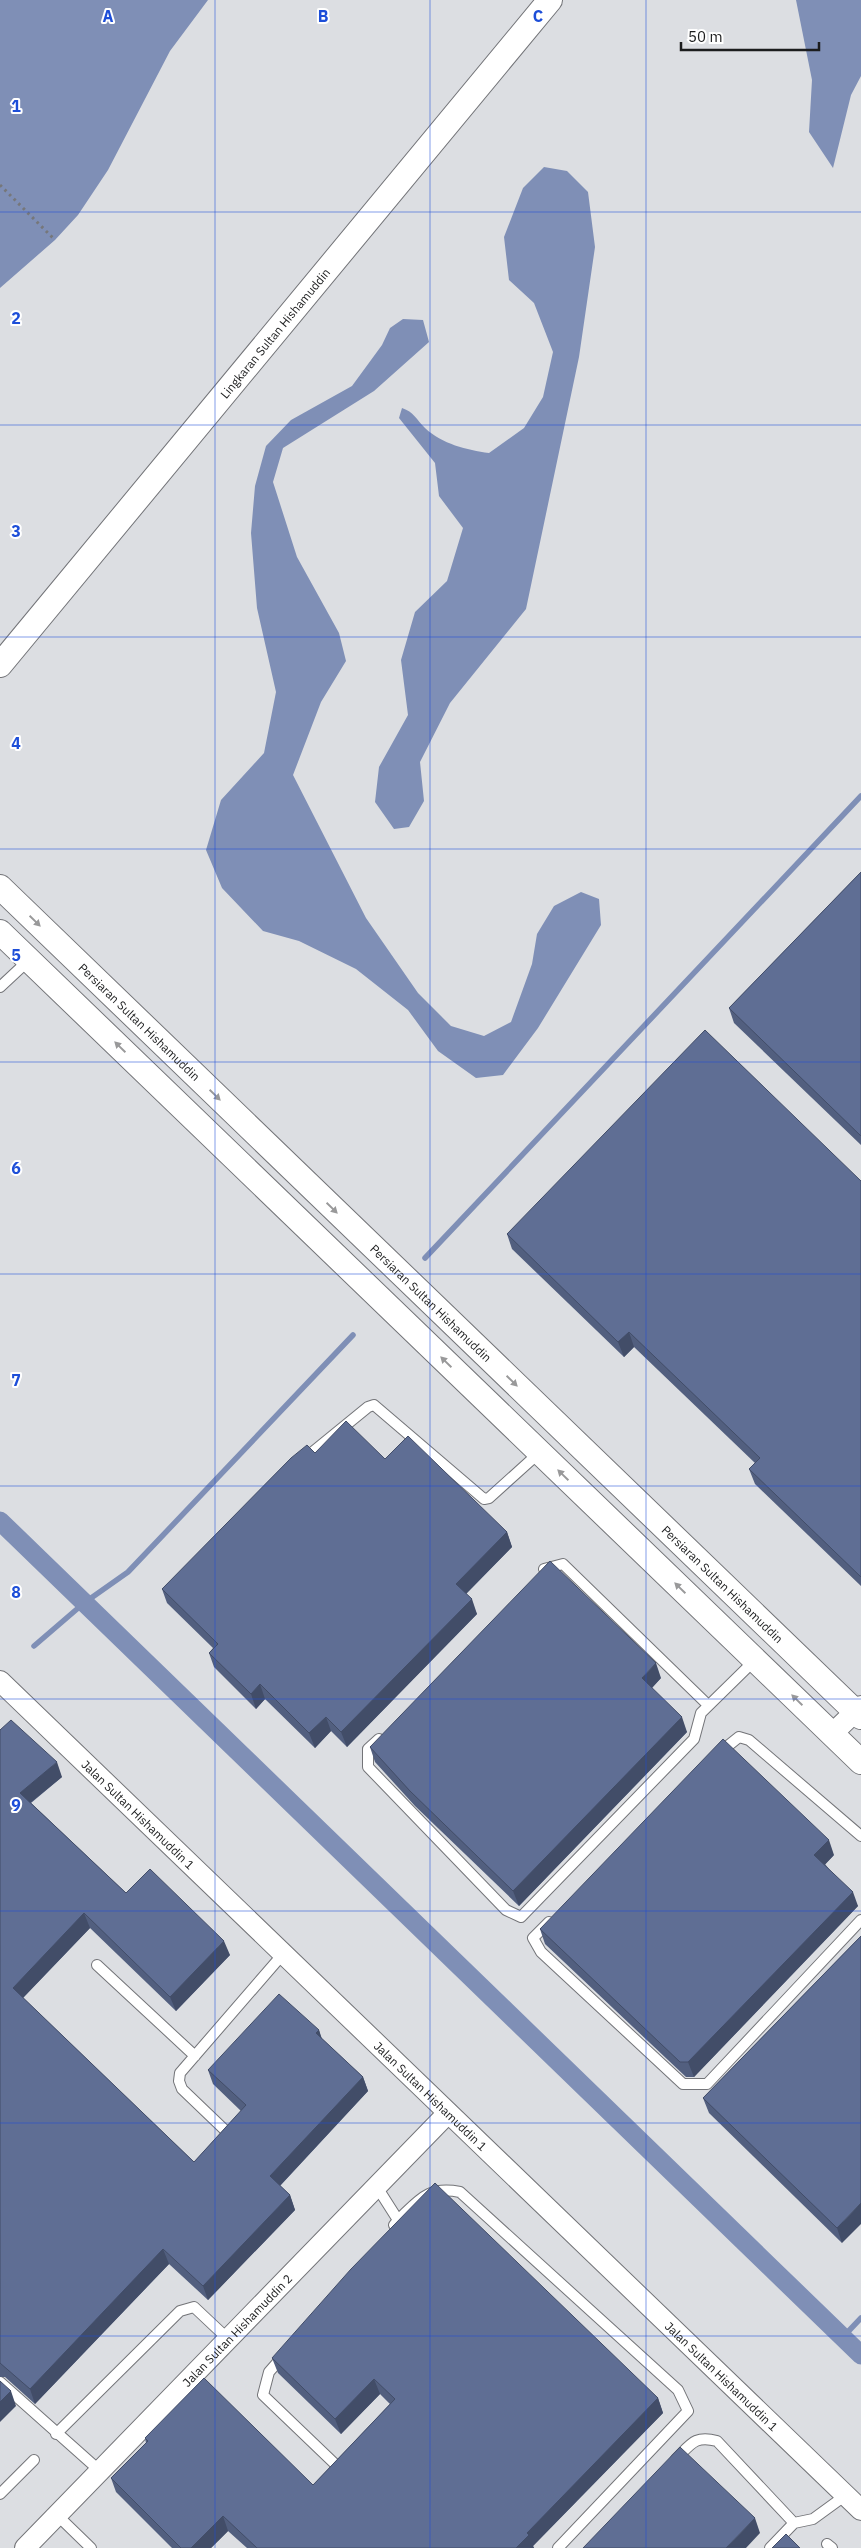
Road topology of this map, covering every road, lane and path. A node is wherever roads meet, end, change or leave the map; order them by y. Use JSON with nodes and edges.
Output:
{"nodes":[{"id":1,"x":550,"y":0,"type":"edge"},
{"id":2,"x":0,"y":185,"type":"edge"},
{"id":3,"x":55,"y":240,"type":"dead end"},
{"id":4,"x":0,"y":665,"type":"edge"},
{"id":5,"x":0,"y":887,"type":"edge"},
{"id":6,"x":0,"y":932,"type":"edge"},
{"id":7,"x":29,"y":960,"type":"junction"},
{"id":8,"x":0,"y":987,"type":"edge"},
{"id":9,"x":176,"y":1057,"type":"junction"},
{"id":10,"x":155,"y":1081,"type":"junction"},
{"id":11,"x":540,"y":1452,"type":"junction"},
{"id":12,"x":294,"y":1466,"type":"edge"},
{"id":13,"x":538,"y":1576,"type":"edge"},
{"id":14,"x":755,"y":1660,"type":"junction"},
{"id":15,"x":0,"y":1681,"type":"edge"},
{"id":16,"x":708,"y":1706,"type":"junction"},
{"id":17,"x":859,"y":1712,"type":"edge"},
{"id":18,"x":389,"y":1729,"type":"edge"},
{"id":19,"x":832,"y":1734,"type":"junction"},
{"id":20,"x":714,"y":1757,"type":"edge"},
{"id":21,"x":861,"y":1762,"type":"edge"},
{"id":22,"x":861,"y":1836,"type":"edge"},
{"id":23,"x":554,"y":1917,"type":"edge"},
{"id":24,"x":861,"y":1920,"type":"edge"},
{"id":25,"x":284,"y":1954,"type":"junction"},
{"id":26,"x":97,"y":1965,"type":"dead end"},
{"id":27,"x":195,"y":2056,"type":"junction"},
{"id":28,"x":448,"y":2113,"type":"junction"},
{"id":29,"x":230,"y":2135,"type":"edge"},
{"id":30,"x":376,"y":2187,"type":"junction"},
{"id":31,"x":398,"y":2220,"type":"junction"},
{"id":32,"x":388,"y":2234,"type":"edge"},
{"id":33,"x":228,"y":2339,"type":"junction"},
{"id":34,"x":289,"y":2350,"type":"edge"},
{"id":35,"x":0,"y":2382,"type":"edge"},
{"id":36,"x":56,"y":2434,"type":"junction"},
{"id":37,"x":34,"y":2460,"type":"dead end"},
{"id":38,"x":336,"y":2465,"type":"edge"},
{"id":39,"x":666,"y":2470,"type":"edge"},
{"id":40,"x":100,"y":2471,"type":"junction"},
{"id":41,"x":0,"y":2494,"type":"edge"},
{"id":42,"x":846,"y":2495,"type":"junction"},
{"id":43,"x":861,"y":2510,"type":"edge"},
{"id":44,"x":57,"y":2515,"type":"junction"},
{"id":45,"x":794,"y":2523,"type":"junction"},
{"id":46,"x":25,"y":2548,"type":"edge"},
{"id":47,"x":91,"y":2548,"type":"edge"},
{"id":48,"x":558,"y":2548,"type":"edge"},
{"id":49,"x":770,"y":2548,"type":"edge"}],
"edges":[{"from":1,"to":4,"type":"street","name":"Lingkaran Sultan Hishamuddin"},
{"from":2,"to":3,"type":"path"},
{"from":5,"to":9,"type":"street","name":"Persiaran Sultan Hishamuddin","one_way":true},
{"from":6,"to":7,"type":"street"},
{"from":7,"to":8,"type":"lane"},
{"from":10,"to":7,"type":"street","one_way":true},
{"from":9,"to":10,"type":"street"},
{"from":9,"to":17,"type":"street","name":"Persiaran Sultan Hishamuddin","one_way":true},
{"from":11,"to":10,"type":"street","one_way":true},
{"from":11,"to":12,"type":"lane"},
{"from":14,"to":11,"type":"street","one_way":true},
{"from":13,"to":16,"type":"lane"},
{"from":14,"to":16,"type":"lane"},
{"from":19,"to":14,"type":"street","one_way":true},
{"from":15,"to":25,"type":"street","name":"Jalan Sultan Hishamuddin 1"},
{"from":16,"to":18,"type":"lane"},
{"from":17,"to":19,"type":"street"},
{"from":19,"to":21,"type":"street"},
{"from":20,"to":22,"type":"lane"},
{"from":23,"to":24,"type":"lane"},
{"from":25,"to":27,"type":"lane"},
{"from":25,"to":28,"type":"street","name":"Jalan Sultan Hishamuddin 1"},
{"from":26,"to":27,"type":"lane"},
{"from":27,"to":29,"type":"lane"},
{"from":28,"to":30,"type":"street","name":"Jalan Sultan Hishamuddin 2"},
{"from":28,"to":42,"type":"street","name":"Jalan Sultan Hishamuddin 1"},
{"from":30,"to":31,"type":"lane"},
{"from":30,"to":33,"type":"street","name":"Jalan Sultan Hishamuddin 2"},
{"from":31,"to":32,"type":"lane"},
{"from":31,"to":48,"type":"lane"},
{"from":33,"to":36,"type":"lane"},
{"from":33,"to":40,"type":"street","name":"Jalan Sultan Hishamuddin 2"},
{"from":34,"to":38,"type":"lane"},
{"from":35,"to":36,"type":"lane"},
{"from":36,"to":40,"type":"lane"},
{"from":37,"to":41,"type":"lane"},
{"from":39,"to":45,"type":"lane"},
{"from":40,"to":44,"type":"street","name":"Jalan Sultan Hishamuddin 2"},
{"from":42,"to":43,"type":"street","name":"Jalan Sultan Hishamuddin 1"},
{"from":42,"to":45,"type":"lane"},
{"from":44,"to":46,"type":"street","name":"Jalan Sultan Hishamuddin 2"},
{"from":44,"to":47,"type":"lane"},
{"from":45,"to":49,"type":"lane"}]}
